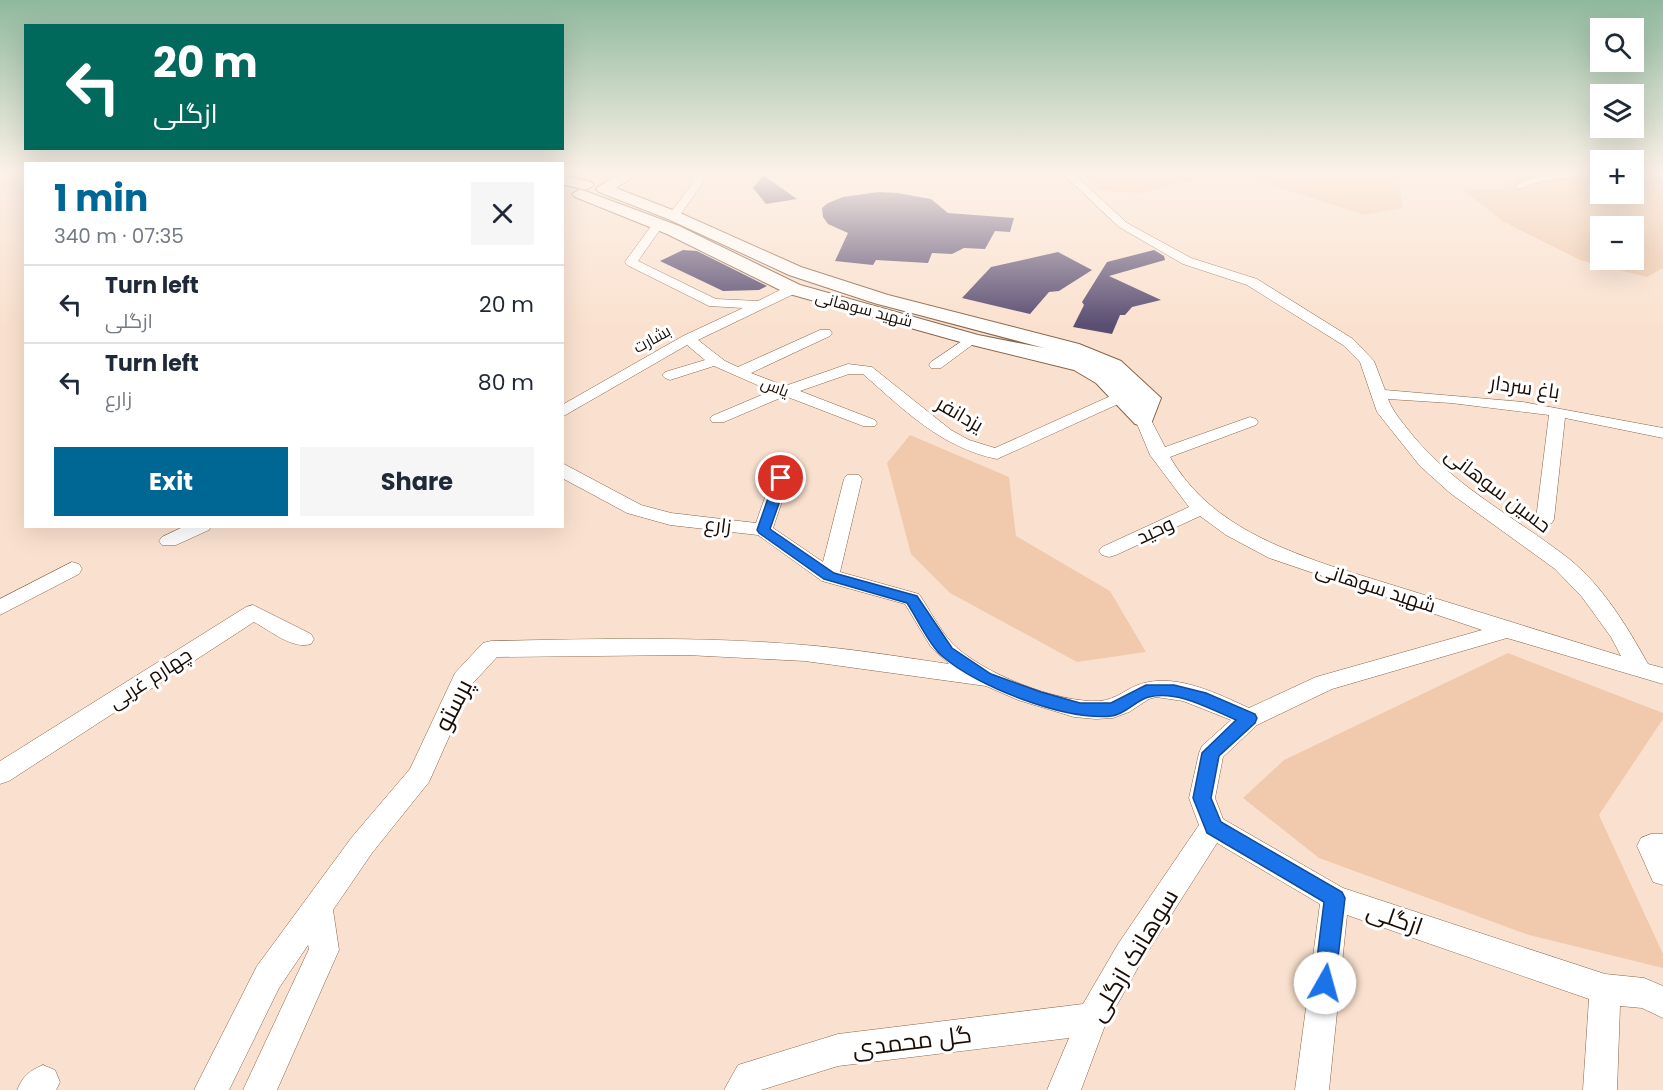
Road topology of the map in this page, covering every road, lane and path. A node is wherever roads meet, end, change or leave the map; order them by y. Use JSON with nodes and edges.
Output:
{"nodes":[{"id":1,"x":663,"y":224,"type":"edge"},
{"id":2,"x":673,"y":224,"type":"edge"},
{"id":3,"x":676,"y":224,"type":"edge"},
{"id":4,"x":1122,"y":224,"type":"edge"},
{"id":5,"x":793,"y":289,"type":"junction"},
{"id":6,"x":762,"y":304,"type":"junction"},
{"id":7,"x":825,"y":333,"type":"dead end"},
{"id":8,"x":688,"y":339,"type":"junction"},
{"id":9,"x":971,"y":339,"type":"junction"},
{"id":10,"x":716,"y":361,"type":"junction"},
{"id":11,"x":936,"y":365,"type":"dead end"},
{"id":12,"x":738,"y":373,"type":"junction"},
{"id":13,"x":670,"y":375,"type":"dead end"},
{"id":14,"x":785,"y":390,"type":"junction"},
{"id":15,"x":1380,"y":394,"type":"junction"},
{"id":16,"x":1121,"y":397,"type":"junction"},
{"id":17,"x":564,"y":411,"type":"edge"},
{"id":18,"x":1557,"y":413,"type":"junction"},
{"id":19,"x":718,"y":419,"type":"dead end"},
{"id":20,"x":1143,"y":419,"type":"junction"},
{"id":21,"x":1250,"y":422,"type":"dead end"},
{"id":22,"x":869,"y":423,"type":"dead end"},
{"id":23,"x":1663,"y":433,"type":"edge"},
{"id":24,"x":1159,"y":455,"type":"junction"},
{"id":25,"x":788,"y":460,"type":"dead end"},
{"id":26,"x":564,"y":472,"type":"edge"},
{"id":27,"x":853,"y":479,"type":"dead end"},
{"id":28,"x":1202,"y":508,"type":"junction"},
{"id":29,"x":1545,"y":519,"type":"dead end"},
{"id":30,"x":198,"y":528,"type":"edge"},
{"id":31,"x":763,"y":530,"type":"junction"},
{"id":32,"x":169,"y":541,"type":"dead end"},
{"id":33,"x":1109,"y":551,"type":"dead end"},
{"id":34,"x":72,"y":569,"type":"dead end"},
{"id":35,"x":829,"y":576,"type":"junction"},
{"id":36,"x":0,"y":608,"type":"edge"},
{"id":37,"x":1506,"y":630,"type":"junction"},
{"id":38,"x":303,"y":639,"type":"dead end"},
{"id":39,"x":1640,"y":670,"type":"junction"},
{"id":40,"x":1663,"y":676,"type":"edge"},
{"id":41,"x":986,"y":678,"type":"junction"},
{"id":42,"x":1249,"y":718,"type":"junction"},
{"id":43,"x":0,"y":774,"type":"edge"},
{"id":44,"x":1213,"y":827,"type":"junction"},
{"id":45,"x":1663,"y":846,"type":"edge"},
{"id":46,"x":1663,"y":873,"type":"edge"},
{"id":47,"x":1335,"y":898,"type":"junction"},
{"id":48,"x":318,"y":907,"type":"junction"},
{"id":49,"x":1605,"y":989,"type":"junction"},
{"id":50,"x":1663,"y":1002,"type":"edge"},
{"id":51,"x":1092,"y":1019,"type":"junction"},
{"id":52,"x":211,"y":1090,"type":"edge"},
{"id":53,"x":260,"y":1090,"type":"edge"},
{"id":54,"x":741,"y":1090,"type":"edge"},
{"id":55,"x":1064,"y":1090,"type":"edge"},
{"id":56,"x":1312,"y":1090,"type":"edge"},
{"id":57,"x":1600,"y":1090,"type":"edge"}],
"edges":[{"from":1,"to":6,"type":"street","name":"بشارت"},
{"from":2,"to":5,"type":"main road","name":"شهید سوهانی"},
{"from":3,"to":20,"type":"main road","name":"شهید سوهانی"},
{"from":4,"to":15,"type":"street","name":"حسین سوهانی"},
{"from":5,"to":6,"type":"street","name":"بشارت"},
{"from":5,"to":9,"type":"main road","name":"شهید سوهانی"},
{"from":6,"to":8,"type":"street","name":"بشارت"},
{"from":7,"to":12,"type":"street"},
{"from":8,"to":10,"type":"street","name":"یاس"},
{"from":8,"to":17,"type":"street","name":"بشارت"},
{"from":9,"to":11,"type":"street"},
{"from":9,"to":16,"type":"main road","name":"شهید سوهانی"},
{"from":10,"to":12,"type":"street","name":"یاس"},
{"from":10,"to":13,"type":"street"},
{"from":12,"to":14,"type":"street","name":"یاس"},
{"from":14,"to":16,"type":"street","name":"یزدانفر"},
{"from":14,"to":19,"type":"street","name":"یزدانفر"},
{"from":14,"to":22,"type":"street","name":"یاس"},
{"from":15,"to":18,"type":"street","name":"باغ سردار"},
{"from":15,"to":39,"type":"street","name":"حسین سوهانی"},
{"from":16,"to":20,"type":"main road","name":"شهید سوهانی"},
{"from":18,"to":23,"type":"street","name":"باغ سردار"},
{"from":18,"to":29,"type":"street"},
{"from":20,"to":24,"type":"street","name":"شهید سوهانی"},
{"from":21,"to":24,"type":"street"},
{"from":24,"to":28,"type":"street","name":"شهید سوهانی"},
{"from":25,"to":31,"type":"street"},
{"from":26,"to":31,"type":"street","name":"زارع"},
{"from":27,"to":35,"type":"street"},
{"from":28,"to":33,"type":"street","name":"وحید"},
{"from":28,"to":37,"type":"street","name":"شهید سوهانی"},
{"from":30,"to":32,"type":"street"},
{"from":31,"to":35,"type":"street","name":"زارع"},
{"from":34,"to":36,"type":"street"},
{"from":35,"to":41,"type":"street","name":"زارع"},
{"from":37,"to":39,"type":"street","name":"شهید سوهانی"},
{"from":37,"to":42,"type":"street"},
{"from":38,"to":43,"type":"street","name":"چهارم غربی"},
{"from":39,"to":40,"type":"street","name":"شهید سوهانی"},
{"from":41,"to":42,"type":"street","name":"زارع"},
{"from":41,"to":48,"type":"street","name":"پرستو"},
{"from":42,"to":44,"type":"street"},
{"from":44,"to":47,"type":"street","name":"ازگلی"},
{"from":44,"to":51,"type":"street","name":"سوهانک ازگلی"},
{"from":45,"to":46,"type":"street"},
{"from":47,"to":49,"type":"street","name":"ازگلی"},
{"from":47,"to":56,"type":"street"},
{"from":48,"to":52,"type":"street","name":"پرستو"},
{"from":48,"to":53,"type":"street"},
{"from":49,"to":50,"type":"street","name":"ازگلی"},
{"from":49,"to":57,"type":"street"},
{"from":51,"to":54,"type":"street","name":"گل محمدی"},
{"from":51,"to":55,"type":"street","name":"سوهانک ازگلی"}]}
